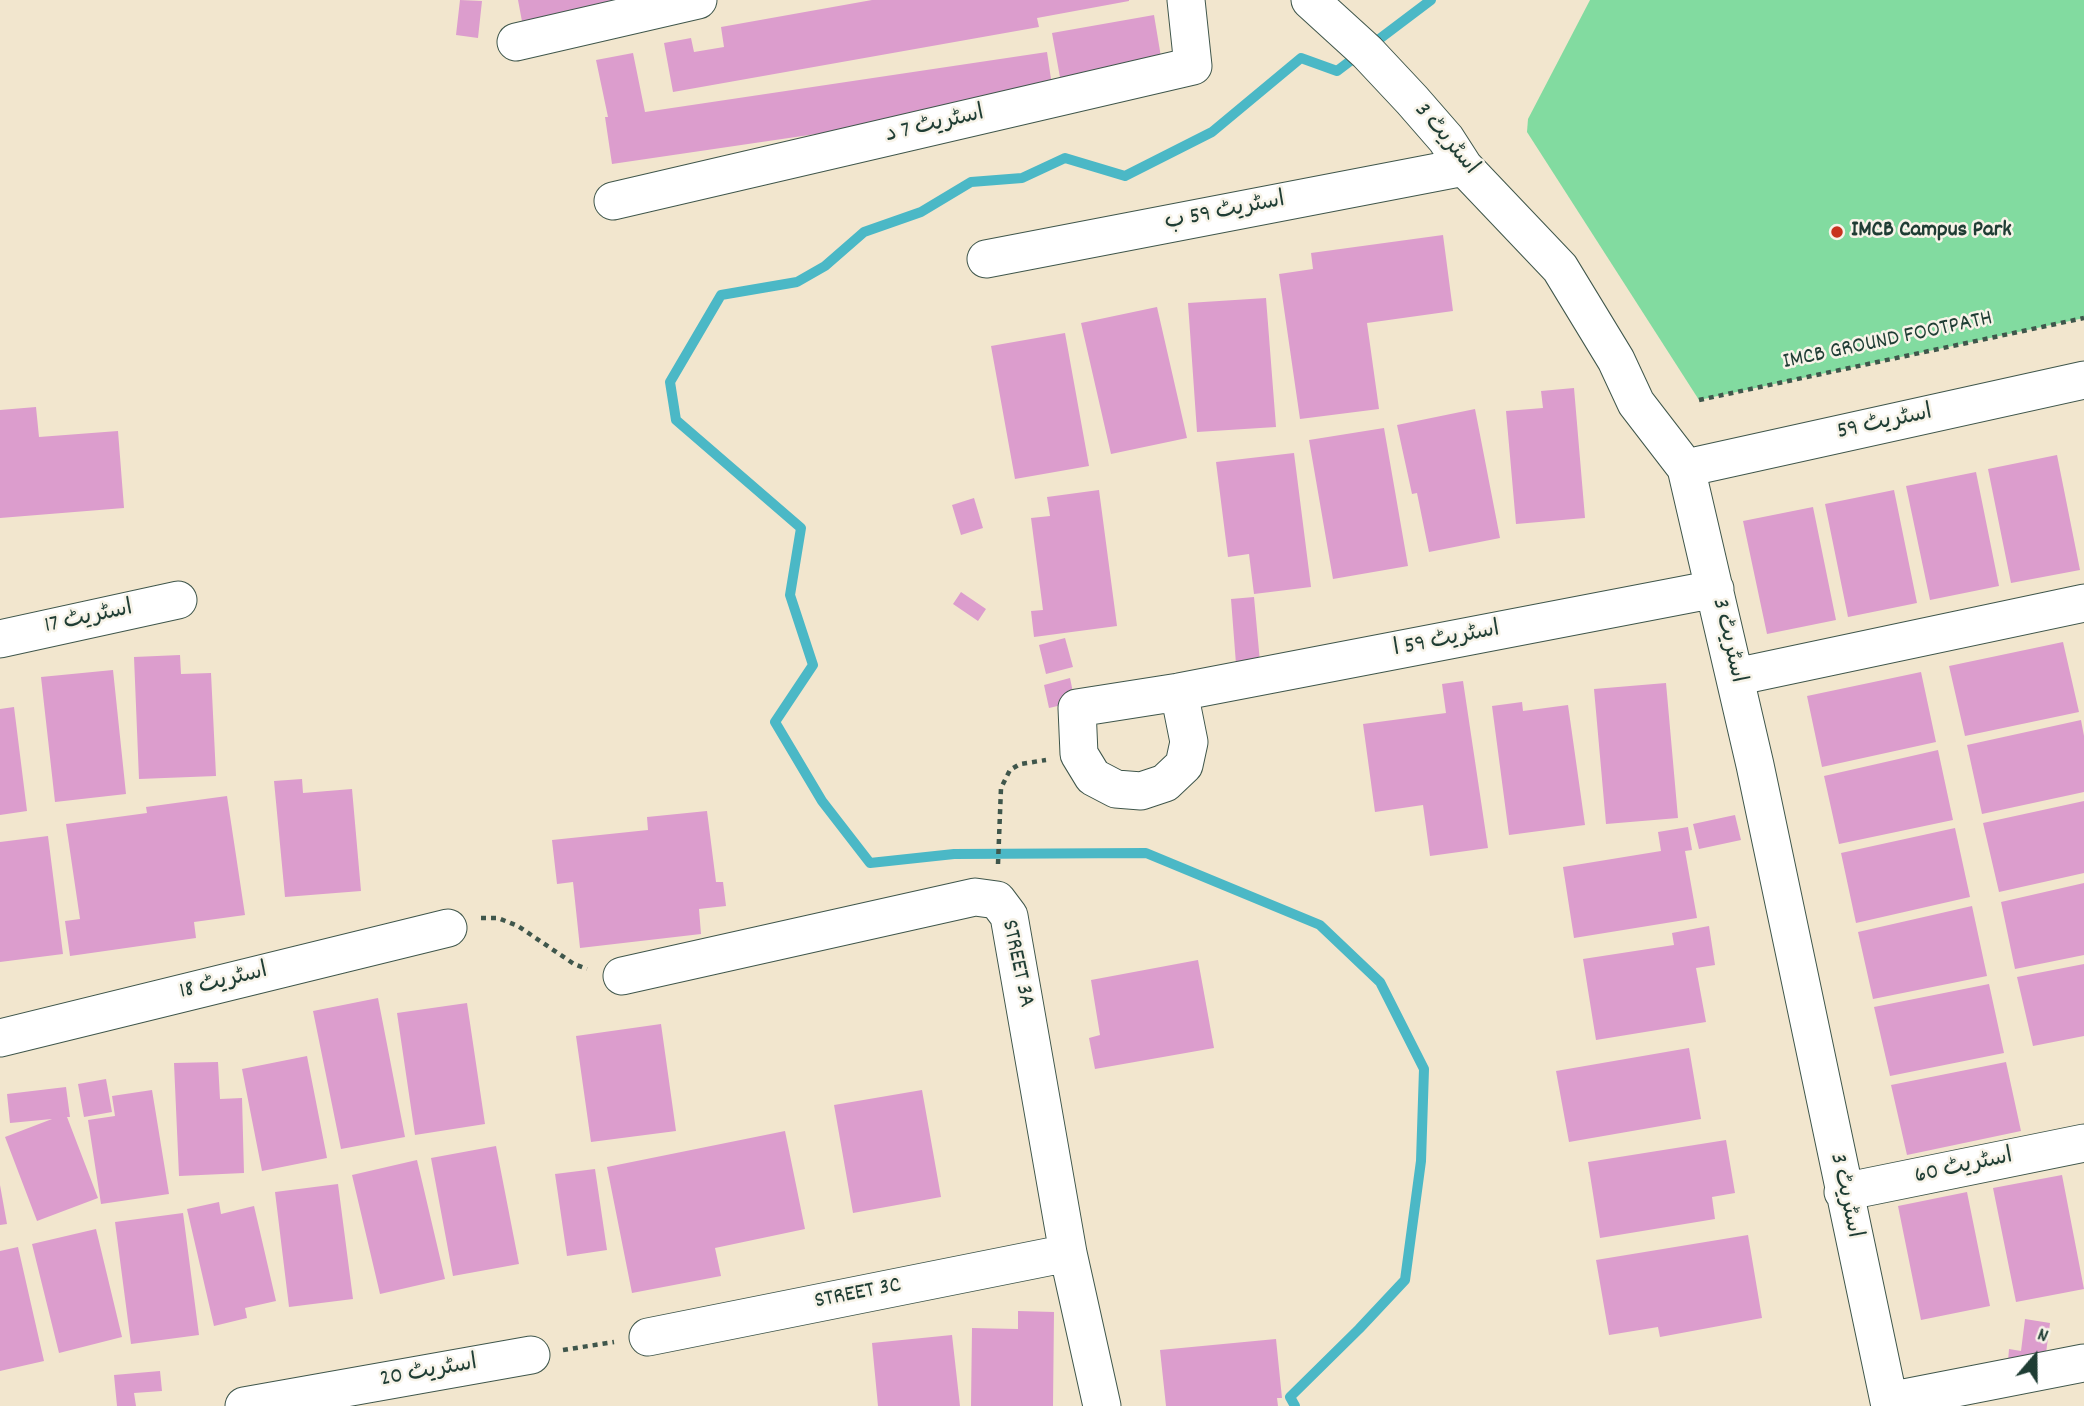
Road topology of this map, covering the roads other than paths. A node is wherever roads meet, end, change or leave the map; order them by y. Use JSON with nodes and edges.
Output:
{"nodes":[{"id":1,"x":698,"y":0,"type":"edge"},
{"id":2,"x":1186,"y":0,"type":"edge"},
{"id":3,"x":1310,"y":0,"type":"edge"},
{"id":4,"x":516,"y":42,"type":"dead end"},
{"id":5,"x":1464,"y":166,"type":"junction"},
{"id":6,"x":613,"y":201,"type":"dead end"},
{"id":7,"x":986,"y":259,"type":"dead end"},
{"id":8,"x":2084,"y":380,"type":"edge"},
{"id":9,"x":1686,"y":468,"type":"junction"},
{"id":10,"x":1715,"y":589,"type":"junction"},
{"id":11,"x":178,"y":600,"type":"dead end"},
{"id":12,"x":2084,"y":603,"type":"edge"},
{"id":13,"x":0,"y":639,"type":"edge"},
{"id":14,"x":1735,"y":677,"type":"junction"},
{"id":15,"x":1179,"y":692,"type":"junction"},
{"id":16,"x":448,"y":928,"type":"road end"},
{"id":17,"x":622,"y":976,"type":"road end"},
{"id":18,"x":0,"y":1038,"type":"edge"},
{"id":19,"x":2084,"y":1143,"type":"edge"},
{"id":20,"x":1843,"y":1192,"type":"junction"},
{"id":21,"x":1068,"y":1253,"type":"junction"},
{"id":22,"x":648,"y":1337,"type":"road end"},
{"id":23,"x":531,"y":1355,"type":"road end"},
{"id":24,"x":2084,"y":1363,"type":"edge"},
{"id":25,"x":1889,"y":1404,"type":"edge"},
{"id":26,"x":244,"y":1406,"type":"edge"},
{"id":27,"x":1102,"y":1406,"type":"edge"}],
"edges":[{"from":1,"to":4,"type":"street"},
{"from":2,"to":6,"type":"street","name":"اسٹریٹ 7 د"},
{"from":3,"to":5,"type":"street","name":"اسٹریٹ 3"},
{"from":5,"to":7,"type":"street","name":"اسٹریٹ 59 ب"},
{"from":5,"to":9,"type":"street","name":"اسٹریٹ 3"},
{"from":8,"to":9,"type":"street","name":"اسٹریٹ 59"},
{"from":9,"to":10,"type":"street","name":"اسٹریٹ 3"},
{"from":10,"to":14,"type":"street","name":"اسٹریٹ 3"},
{"from":10,"to":15,"type":"street","name":"اسٹریٹ 59 ا"},
{"from":11,"to":13,"type":"street","name":"اسٹریٹ 17"},
{"from":12,"to":14,"type":"street"},
{"from":14,"to":20,"type":"street","name":"اسٹریٹ 3"},
{"from":15,"to":15,"type":"street","name":"اسٹریٹ 59 ا"},
{"from":16,"to":18,"type":"street","name":"اسٹریٹ 18"},
{"from":17,"to":21,"type":"street","name":"STREET 3A"},
{"from":19,"to":20,"type":"street","name":"اسٹریٹ 60"},
{"from":20,"to":25,"type":"street","name":"اسٹریٹ 3"},
{"from":21,"to":22,"type":"street","name":"STREET 3C"},
{"from":21,"to":27,"type":"street","name":"STREET 3A"},
{"from":23,"to":26,"type":"street","name":"اسٹریٹ 20"},
{"from":24,"to":25,"type":"street"}]}
